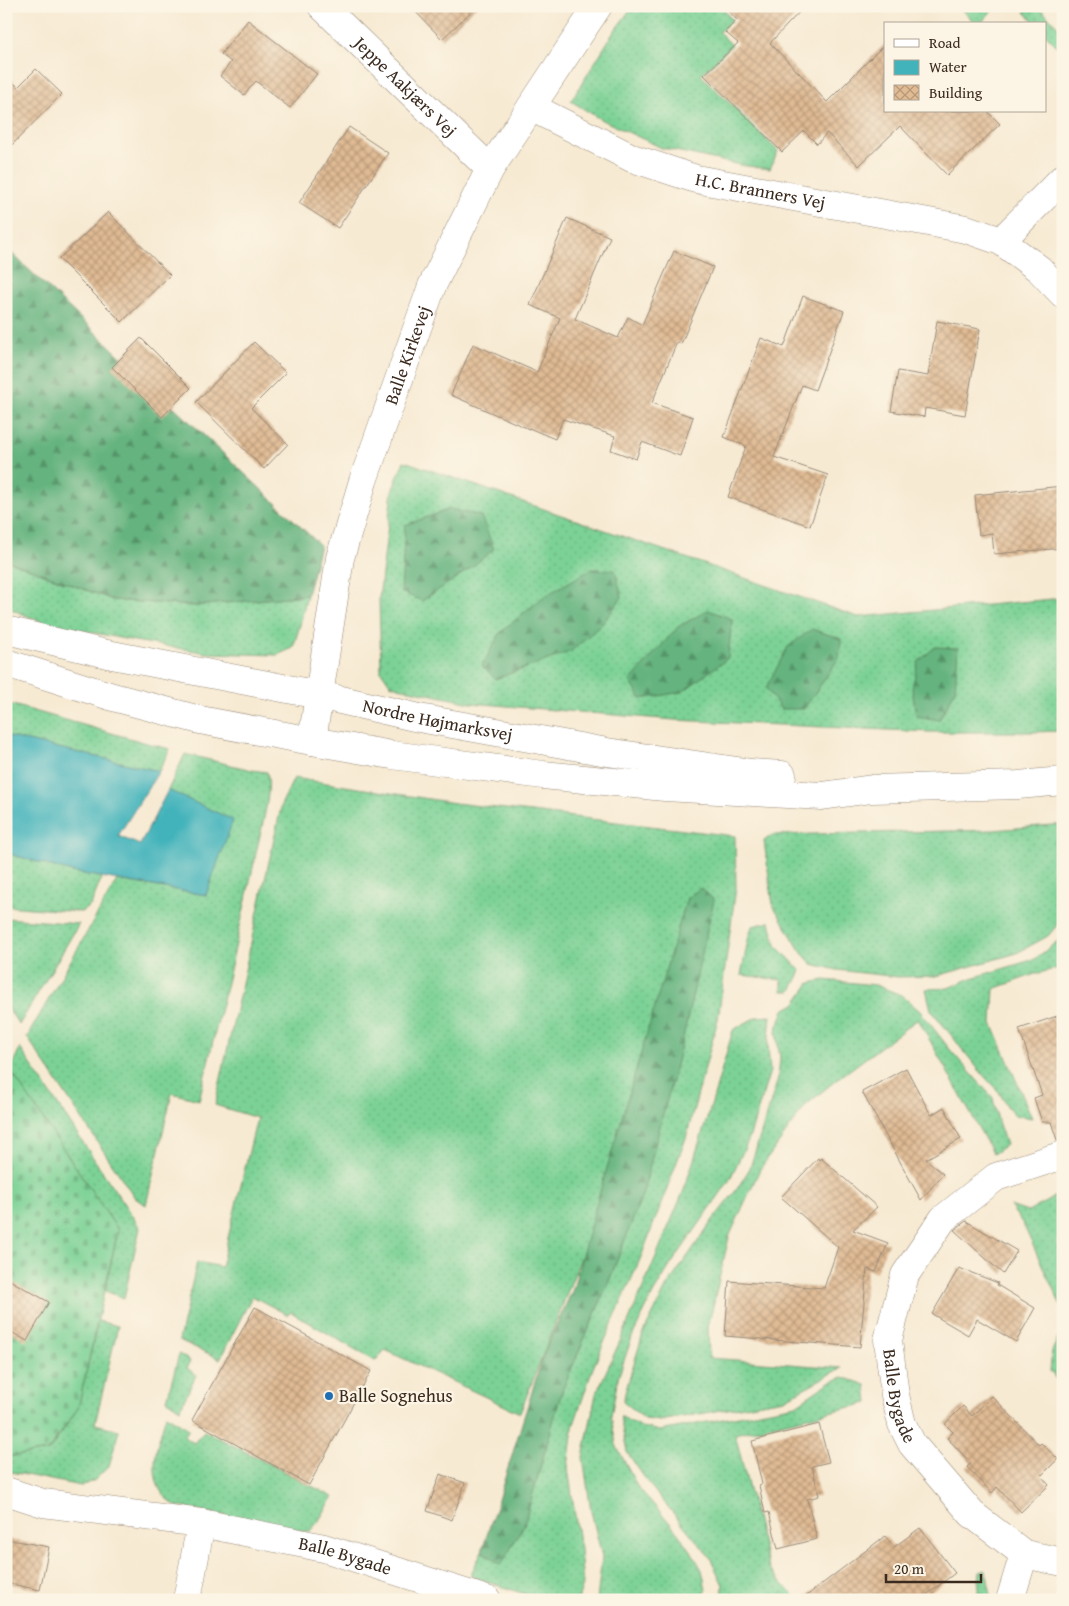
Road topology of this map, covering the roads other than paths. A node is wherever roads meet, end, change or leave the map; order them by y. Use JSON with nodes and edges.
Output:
{"nodes":[{"id":1,"x":322,"y":6,"type":"edge"},
{"id":2,"x":598,"y":6,"type":"edge"},
{"id":3,"x":531,"y":107,"type":"junction"},
{"id":4,"x":490,"y":169,"type":"junction"},
{"id":5,"x":1063,"y":178,"type":"edge"},
{"id":6,"x":1001,"y":241,"type":"junction"},
{"id":7,"x":1063,"y":294,"type":"edge"},
{"id":8,"x":6,"y":630,"type":"edge"},
{"id":9,"x":6,"y":663,"type":"edge"},
{"id":10,"x":319,"y":695,"type":"junction"},
{"id":11,"x":312,"y":741,"type":"junction"},
{"id":12,"x":1063,"y":781,"type":"edge"},
{"id":13,"x":872,"y":789,"type":"junction"},
{"id":14,"x":1063,"y":1155,"type":"edge"},
{"id":15,"x":6,"y":1491,"type":"edge"},
{"id":16,"x":201,"y":1522,"type":"junction"},
{"id":17,"x":1024,"y":1554,"type":"junction"},
{"id":18,"x":1063,"y":1562,"type":"edge"},
{"id":19,"x":187,"y":1600,"type":"edge"},
{"id":20,"x":487,"y":1600,"type":"edge"},
{"id":21,"x":1010,"y":1600,"type":"edge"}],
"edges":[{"from":1,"to":4,"type":"street","name":"Jeppe Aakjærs Vej"},
{"from":2,"to":3,"type":"street","name":"Balle Kirkevej"},
{"from":3,"to":4,"type":"street","name":"Balle Kirkevej"},
{"from":3,"to":6,"type":"street","name":"H.C. Branners Vej"},
{"from":4,"to":10,"type":"street","name":"Balle Kirkevej"},
{"from":5,"to":6,"type":"street"},
{"from":6,"to":7,"type":"street","name":"H.C. Branners Vej"},
{"from":8,"to":10,"type":"street","name":"Nordre Højmarksvej"},
{"from":9,"to":11,"type":"street","name":"Nordre Højmarksvej"},
{"from":10,"to":11,"type":"street","name":"Balle Kirkevej"},
{"from":10,"to":13,"type":"street","name":"Nordre Højmarksvej"},
{"from":11,"to":13,"type":"street","name":"Nordre Højmarksvej"},
{"from":12,"to":13,"type":"street","name":"Nordre Højmarksvej"},
{"from":14,"to":17,"type":"street","name":"Balle Bygade"},
{"from":15,"to":16,"type":"street","name":"Balle Bygade"},
{"from":16,"to":19,"type":"street"},
{"from":16,"to":20,"type":"street","name":"Balle Bygade"},
{"from":17,"to":18,"type":"street","name":"Balle Bygade"},
{"from":17,"to":21,"type":"street"}]}
